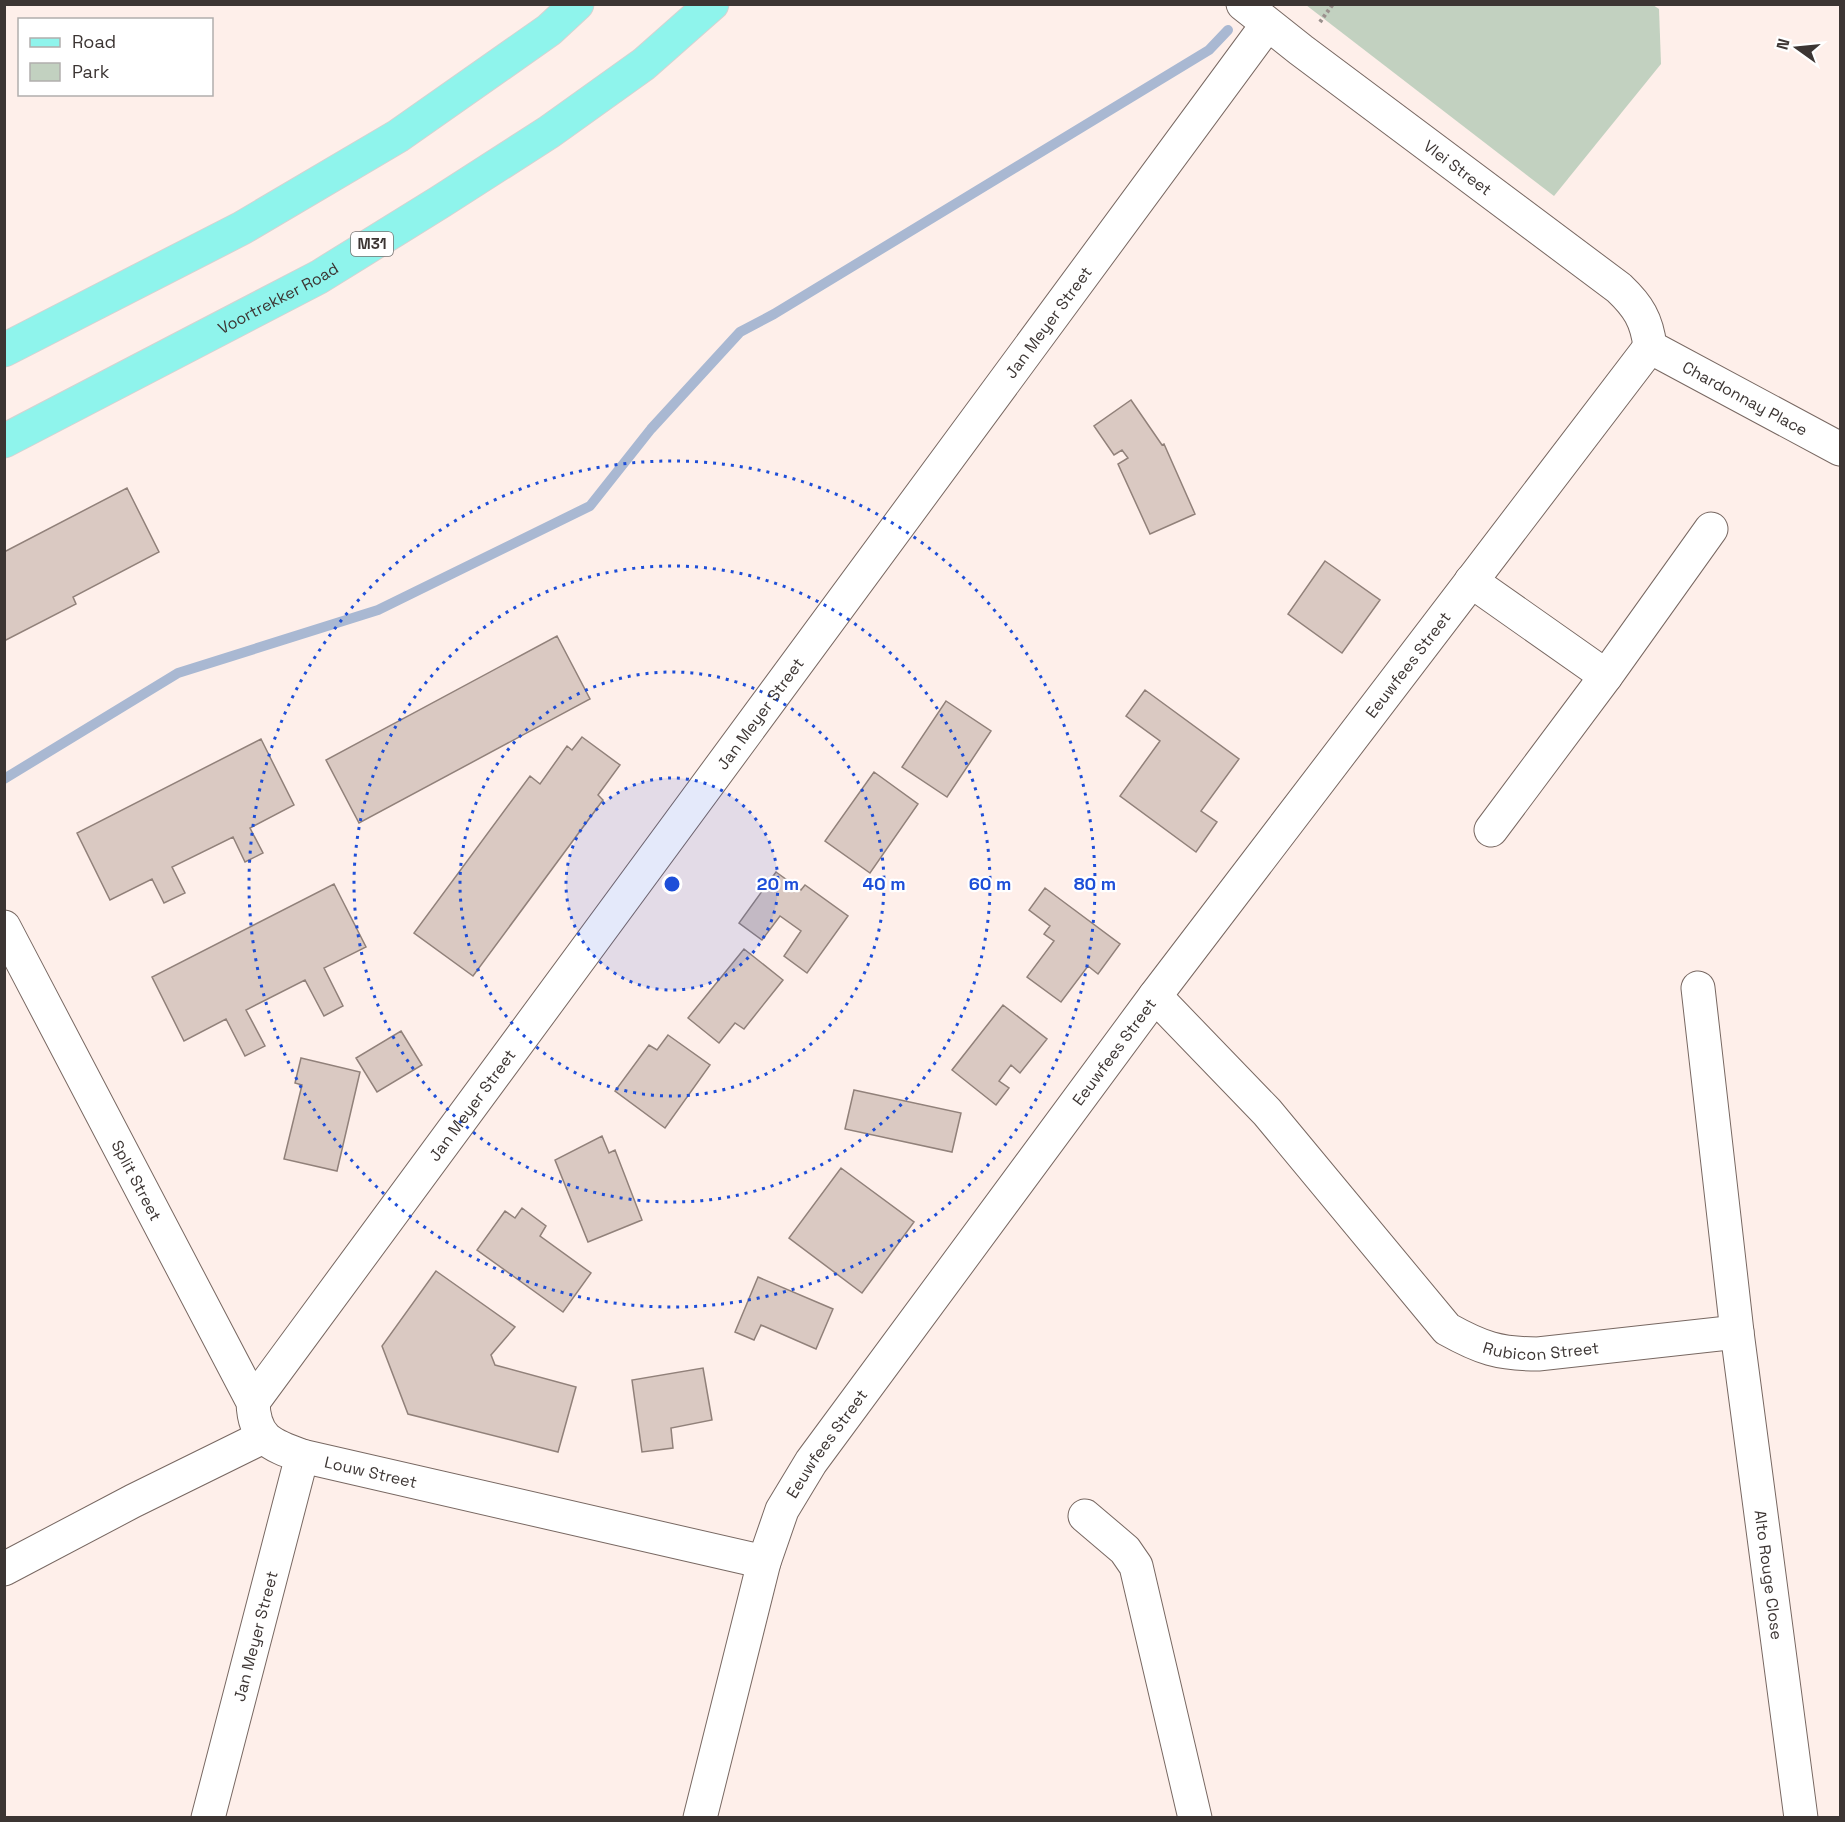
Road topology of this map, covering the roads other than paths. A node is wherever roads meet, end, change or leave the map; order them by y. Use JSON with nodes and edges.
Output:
{"nodes":[{"id":1,"x":577,"y":4,"type":"edge"},
{"id":2,"x":712,"y":4,"type":"edge"},
{"id":3,"x":1256,"y":15,"type":"edge"},
{"id":4,"x":1650,"y":347,"type":"junction"},
{"id":5,"x":4,"y":350,"type":"edge"},
{"id":6,"x":4,"y":441,"type":"edge"},
{"id":7,"x":1840,"y":449,"type":"edge"},
{"id":8,"x":1712,"y":529,"type":"dead end"},
{"id":9,"x":1471,"y":581,"type":"junction"},
{"id":10,"x":1606,"y":676,"type":"junction"},
{"id":11,"x":1491,"y":830,"type":"dead end"},
{"id":12,"x":4,"y":927,"type":"edge"},
{"id":13,"x":1698,"y":988,"type":"dead end"},
{"id":14,"x":1155,"y":996,"type":"junction"},
{"id":15,"x":1737,"y":1332,"type":"junction"},
{"id":16,"x":253,"y":1402,"type":"junction"},
{"id":17,"x":263,"y":1437,"type":"junction"},
{"id":18,"x":302,"y":1456,"type":"junction"},
{"id":19,"x":1085,"y":1516,"type":"dead end"},
{"id":20,"x":764,"y":1562,"type":"junction"},
{"id":21,"x":4,"y":1569,"type":"edge"},
{"id":22,"x":208,"y":1818,"type":"edge"},
{"id":23,"x":700,"y":1818,"type":"edge"},
{"id":24,"x":1195,"y":1818,"type":"edge"},
{"id":25,"x":1801,"y":1818,"type":"edge"}],
"edges":[{"from":1,"to":5,"type":"main road"},
{"from":2,"to":6,"type":"main road","name":"Voortrekker Road","number":"M31"},
{"from":3,"to":4,"type":"street","name":"Vlei Street"},
{"from":3,"to":16,"type":"street","name":"Jan Meyer Street"},
{"from":4,"to":7,"type":"street","name":"Chardonnay Place"},
{"from":4,"to":9,"type":"street","name":"Eeuwfees Street"},
{"from":8,"to":10,"type":"street"},
{"from":9,"to":10,"type":"street"},
{"from":9,"to":14,"type":"street","name":"Eeuwfees Street"},
{"from":10,"to":11,"type":"street"},
{"from":12,"to":16,"type":"street","name":"Split Street"},
{"from":13,"to":15,"type":"street"},
{"from":14,"to":15,"type":"street","name":"Rubicon Street"},
{"from":14,"to":20,"type":"street","name":"Eeuwfees Street"},
{"from":15,"to":25,"type":"street","name":"Alto Rouge Close"},
{"from":16,"to":17,"type":"street","name":"Split Street"},
{"from":17,"to":18,"type":"street","name":"Louw Street"},
{"from":17,"to":21,"type":"street"},
{"from":18,"to":20,"type":"street","name":"Louw Street"},
{"from":18,"to":22,"type":"street","name":"Jan Meyer Street"},
{"from":19,"to":24,"type":"street"},
{"from":20,"to":23,"type":"street","name":"Eeuwfees Street"}]}
